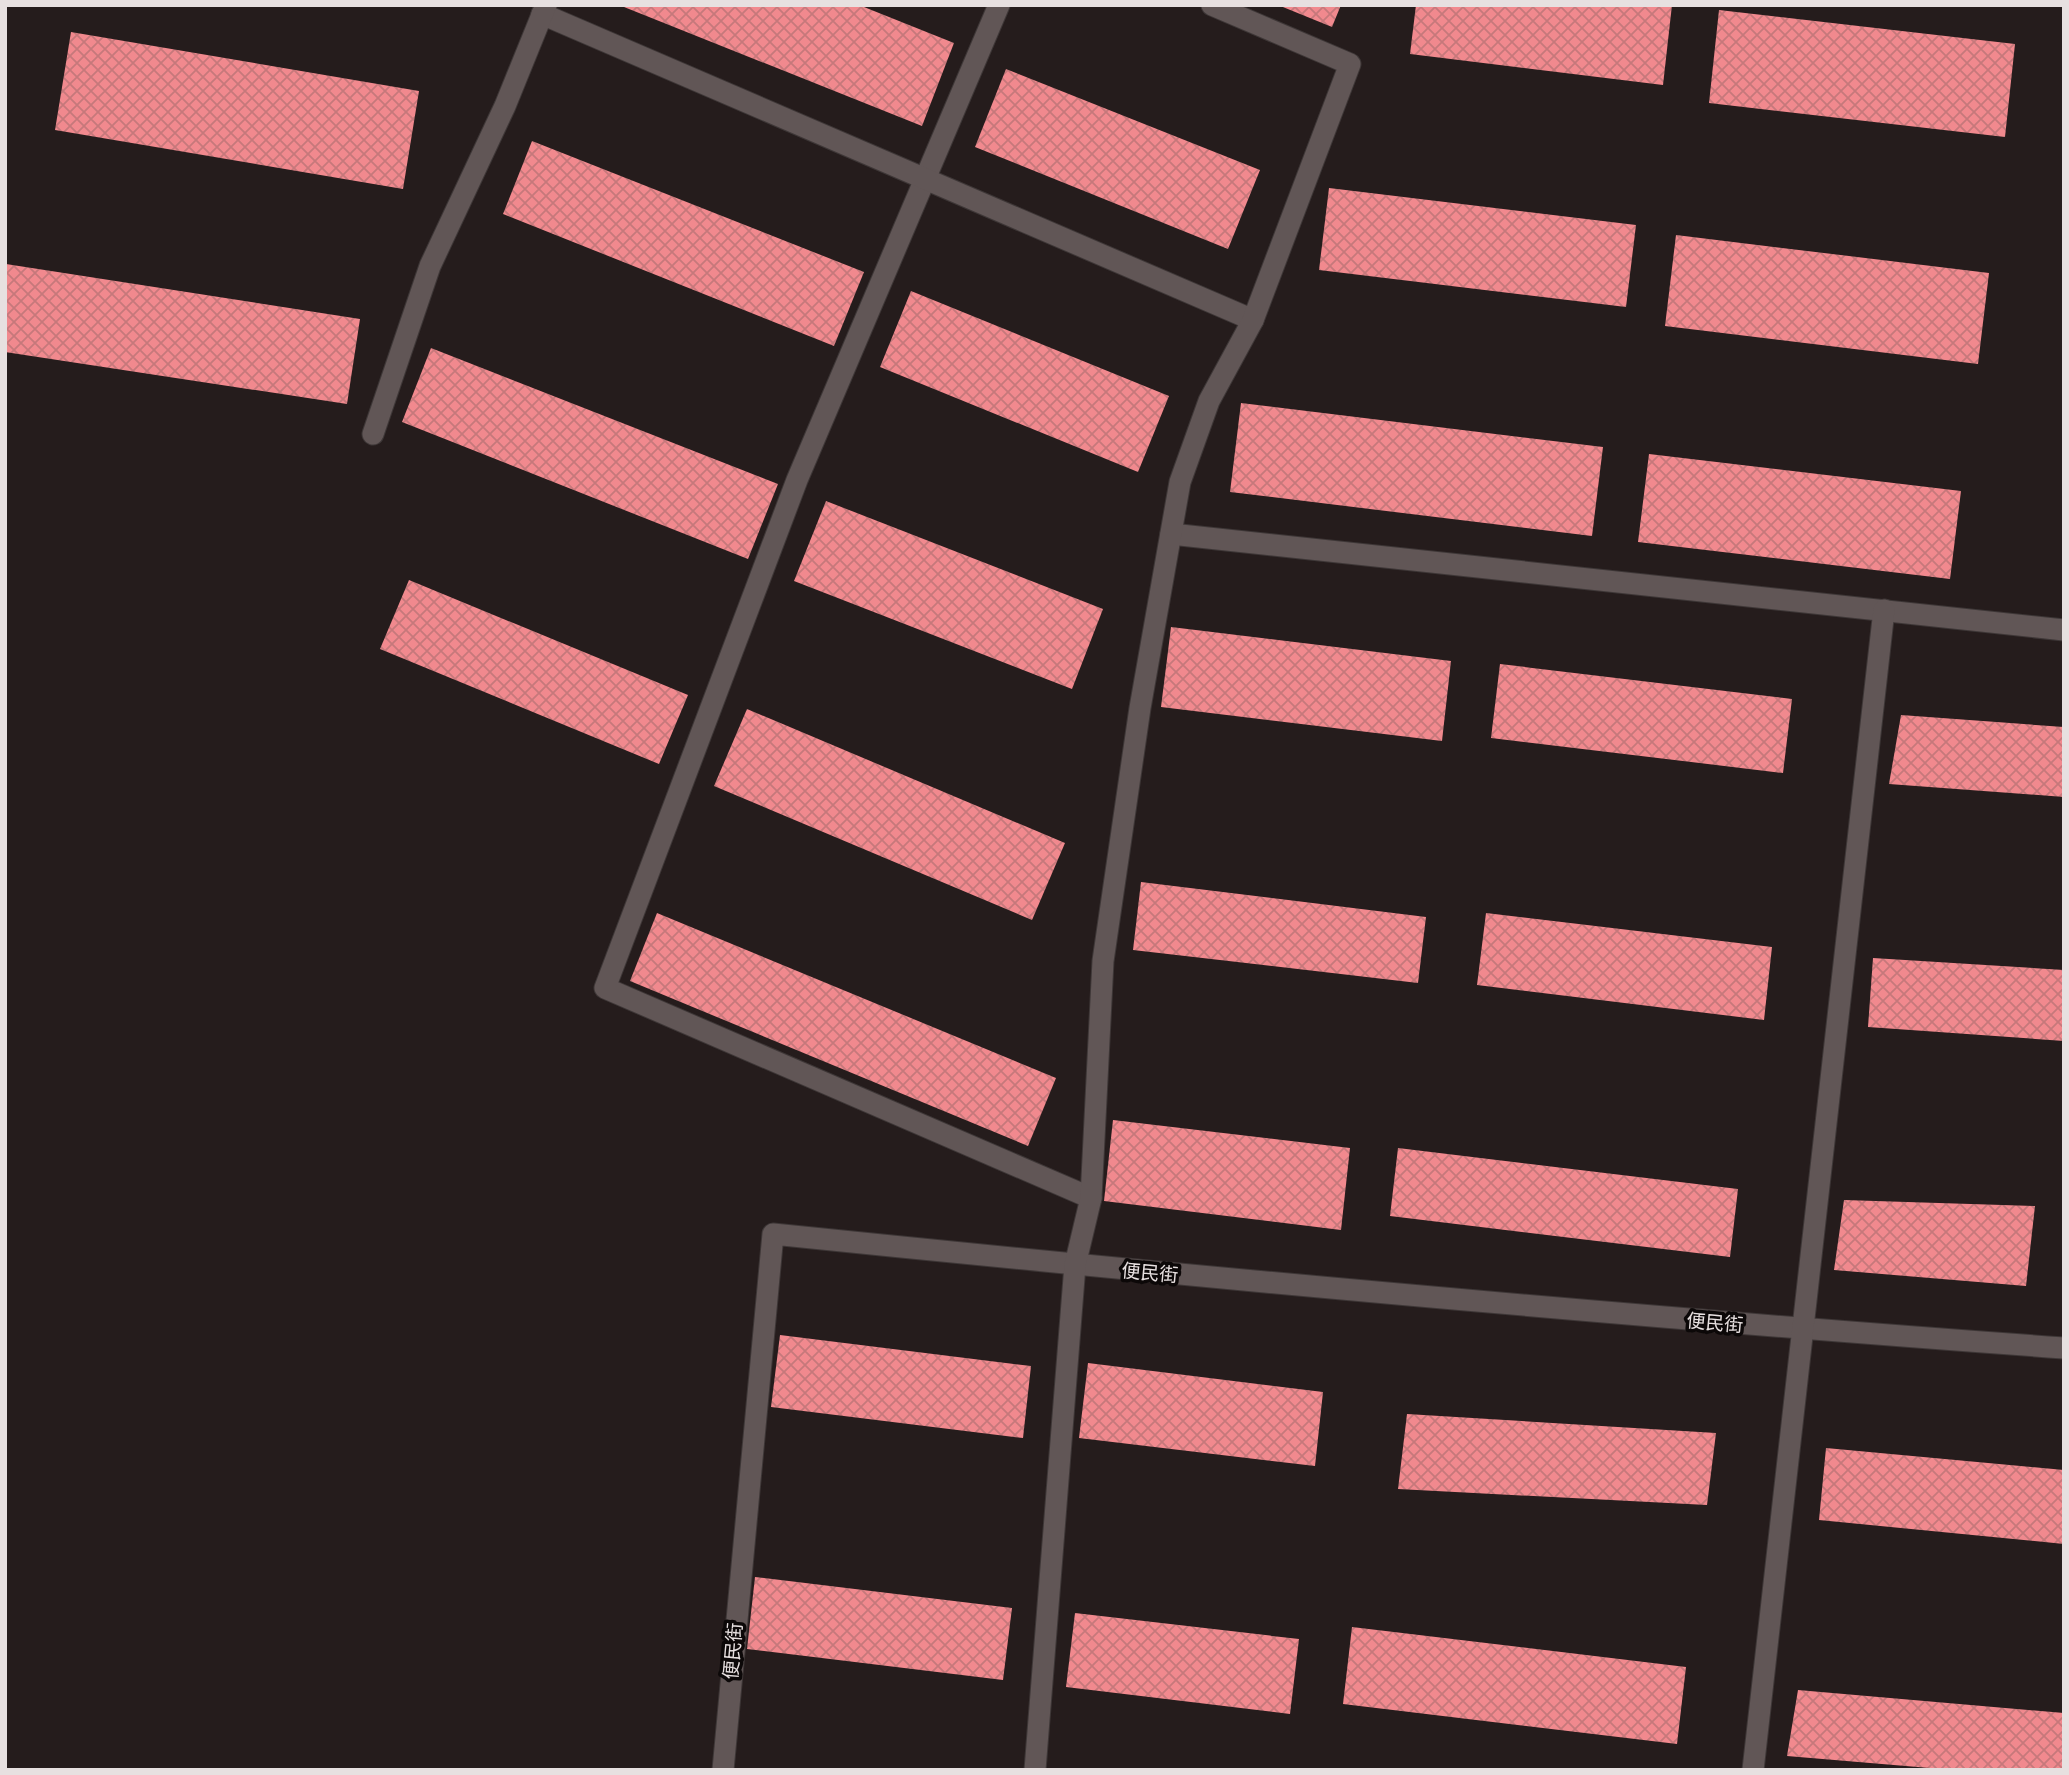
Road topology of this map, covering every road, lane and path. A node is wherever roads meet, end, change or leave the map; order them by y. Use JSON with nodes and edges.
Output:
{"nodes":[{"id":1,"x":999,"y":5,"type":"edge"},
{"id":2,"x":1212,"y":5,"type":"edge"},
{"id":3,"x":544,"y":10,"type":"edge"},
{"id":4,"x":923,"y":180,"type":"junction"},
{"id":5,"x":1254,"y":320,"type":"junction"},
{"id":6,"x":373,"y":434,"type":"dead end"},
{"id":7,"x":1171,"y":534,"type":"junction"},
{"id":8,"x":1884,"y":610,"type":"junction"},
{"id":9,"x":2064,"y":630,"type":"edge"},
{"id":10,"x":1091,"y":1198,"type":"junction"},
{"id":11,"x":1075,"y":1265,"type":"junction"},
{"id":12,"x":1801,"y":1329,"type":"junction"},
{"id":13,"x":2064,"y":1348,"type":"edge"},
{"id":14,"x":723,"y":1770,"type":"edge"},
{"id":15,"x":1035,"y":1770,"type":"edge"},
{"id":16,"x":1753,"y":1770,"type":"edge"}],
"edges":[{"from":1,"to":4,"type":"street"},
{"from":2,"to":5,"type":"street"},
{"from":3,"to":4,"type":"street"},
{"from":3,"to":6,"type":"street"},
{"from":4,"to":5,"type":"street"},
{"from":4,"to":10,"type":"street"},
{"from":5,"to":7,"type":"street"},
{"from":7,"to":8,"type":"street"},
{"from":7,"to":10,"type":"street"},
{"from":8,"to":9,"type":"street"},
{"from":8,"to":12,"type":"street"},
{"from":10,"to":11,"type":"street"},
{"from":11,"to":12,"type":"street","name":"便民街"},
{"from":11,"to":14,"type":"street","name":"便民街"},
{"from":11,"to":15,"type":"street"},
{"from":12,"to":13,"type":"street","name":"便民街"},
{"from":12,"to":16,"type":"street"}]}
